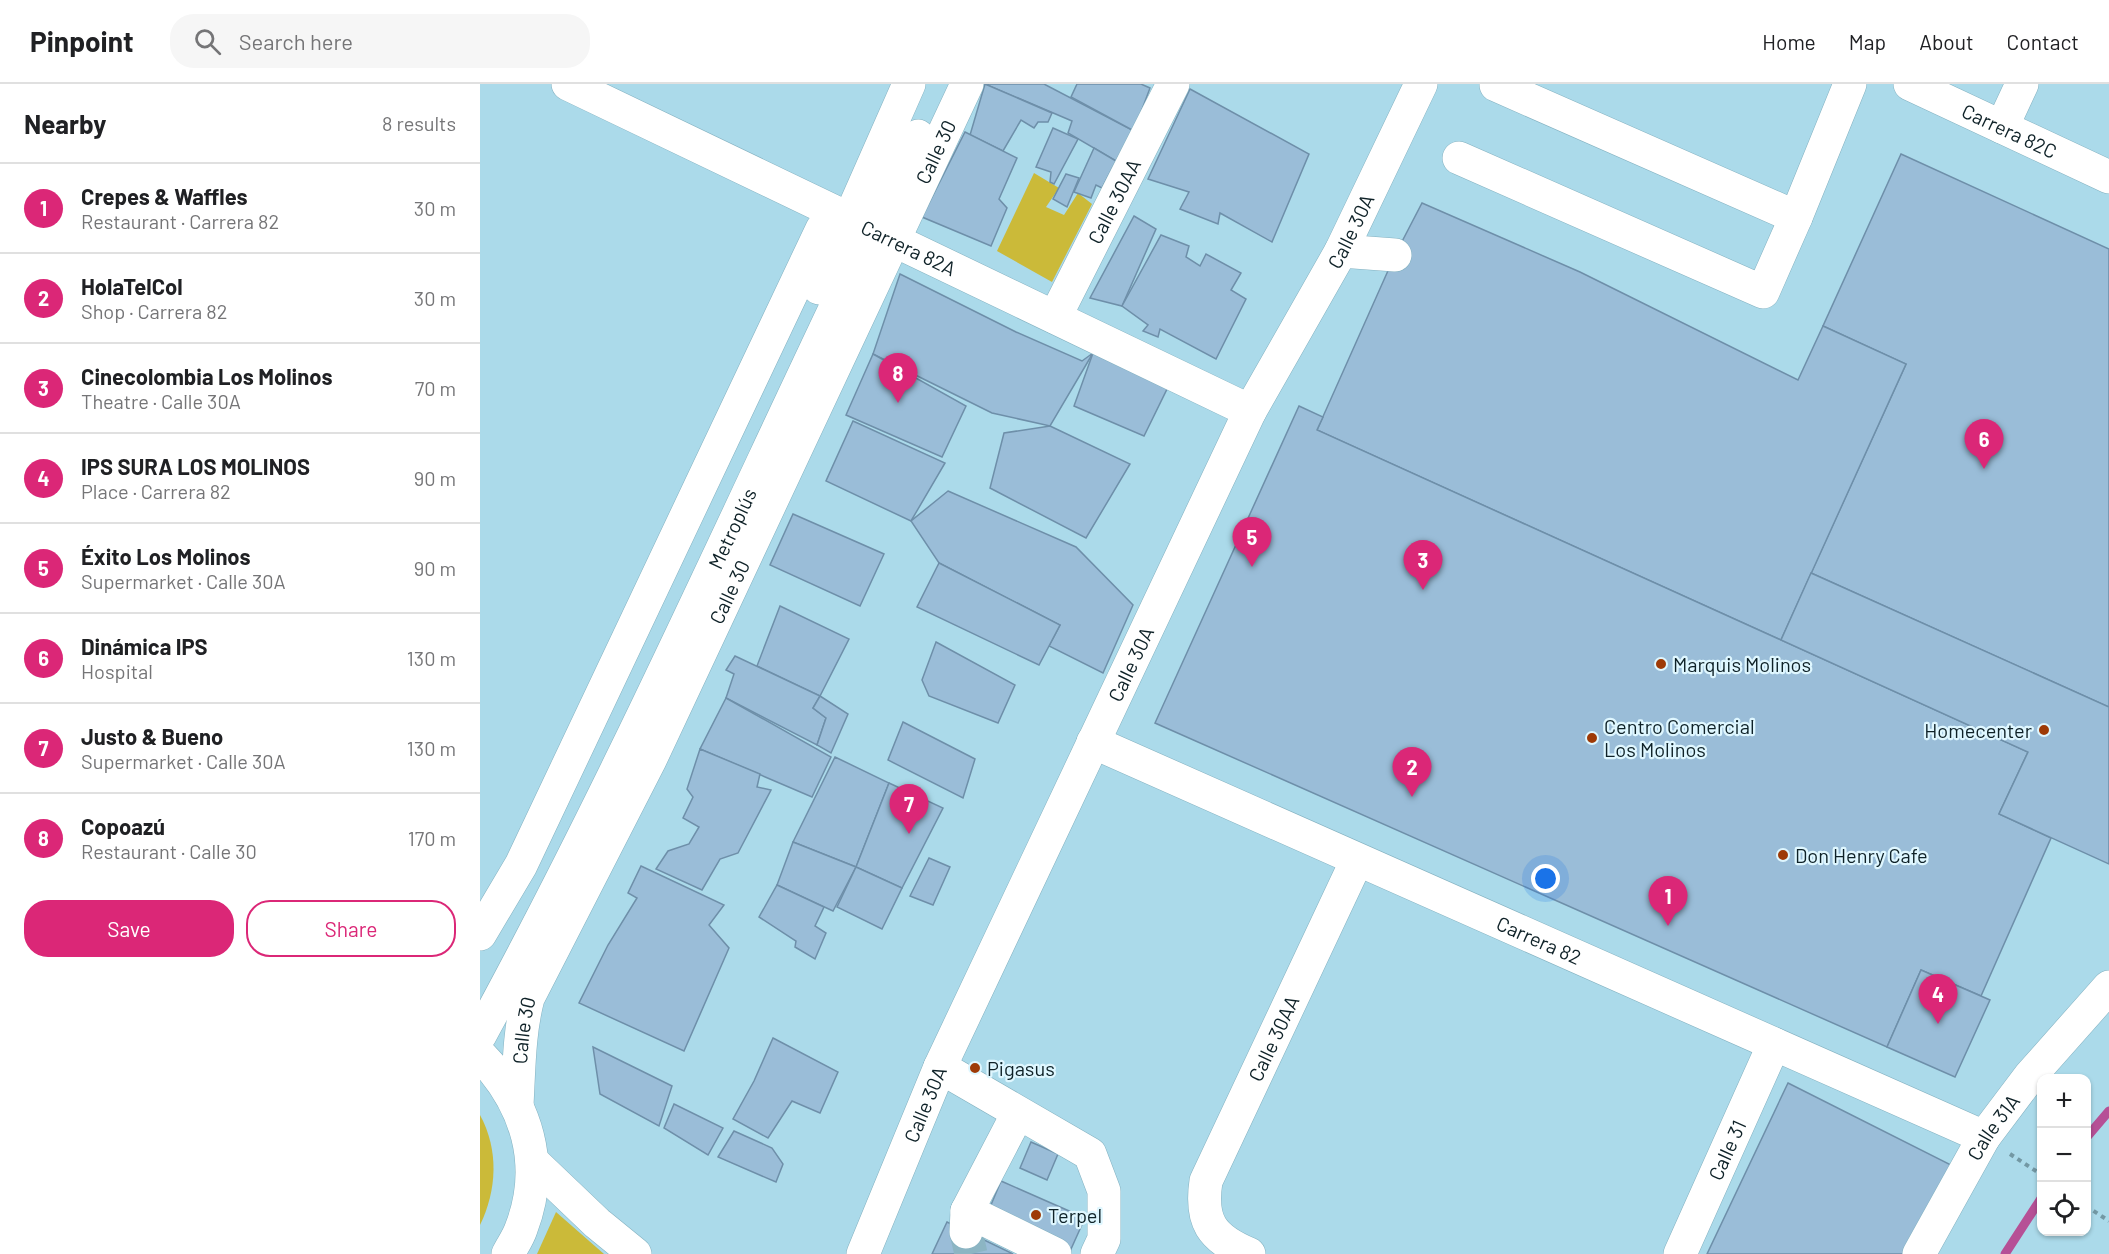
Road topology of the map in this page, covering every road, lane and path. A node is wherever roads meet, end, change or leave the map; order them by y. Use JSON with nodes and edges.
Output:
{"nodes":[{"id":1,"x":568,"y":84,"type":"edge"},
{"id":2,"x":891,"y":84,"type":"edge"},
{"id":3,"x":909,"y":84,"type":"edge"},
{"id":4,"x":944,"y":84,"type":"edge"},
{"id":5,"x":967,"y":84,"type":"edge"},
{"id":6,"x":1173,"y":84,"type":"edge"},
{"id":7,"x":1420,"y":84,"type":"edge"},
{"id":8,"x":1850,"y":84,"type":"edge"},
{"id":9,"x":1910,"y":84,"type":"edge"},
{"id":10,"x":2022,"y":84,"type":"edge"},
{"id":11,"x":1496,"y":85,"type":"edge"},
{"id":12,"x":1948,"y":92,"type":"edge"},
{"id":13,"x":2002,"y":127,"type":"junction"},
{"id":14,"x":1459,"y":158,"type":"dead end"},
{"id":15,"x":2109,"y":177,"type":"edge"},
{"id":16,"x":1796,"y":218,"type":"junction"},
{"id":17,"x":862,"y":225,"type":"junction"},
{"id":18,"x":1341,"y":251,"type":"junction"},
{"id":19,"x":1395,"y":255,"type":"dead end"},
{"id":20,"x":1055,"y":317,"type":"junction"},
{"id":21,"x":1250,"y":411,"type":"junction"},
{"id":22,"x":1094,"y":742,"type":"junction"},
{"id":23,"x":1358,"y":860,"type":"junction"},
{"id":24,"x":480,"y":934,"type":"edge"},
{"id":25,"x":2109,"y":987,"type":"edge"},
{"id":26,"x":480,"y":991,"type":"edge"},
{"id":27,"x":480,"y":1035,"type":"edge"},
{"id":28,"x":1774,"y":1044,"type":"junction"},
{"id":29,"x":480,"y":1055,"type":"edge"},
{"id":30,"x":940,"y":1067,"type":"junction"},
{"id":31,"x":518,"y":1105,"type":"junction"},
{"id":32,"x":1018,"y":1113,"type":"junction"},
{"id":33,"x":1984,"y":1137,"type":"junction"},
{"id":34,"x":532,"y":1161,"type":"junction"},
{"id":35,"x":2091,"y":1209,"type":"edge"},
{"id":36,"x":2109,"y":1221,"type":"edge"},
{"id":37,"x":508,"y":1254,"type":"edge"},
{"id":38,"x":636,"y":1254,"type":"edge"},
{"id":39,"x":863,"y":1254,"type":"edge"},
{"id":40,"x":1055,"y":1254,"type":"edge"},
{"id":41,"x":1098,"y":1254,"type":"edge"},
{"id":42,"x":1248,"y":1254,"type":"edge"},
{"id":43,"x":1680,"y":1254,"type":"edge"},
{"id":44,"x":1919,"y":1254,"type":"edge"}],
"edges":[{"from":1,"to":17,"type":"street","name":"Carrera 82A"},
{"from":2,"to":17,"type":"street","name":"Calle 30"},
{"from":3,"to":17,"type":"street","name":"Metroplús"},
{"from":4,"to":17,"type":"street","name":"Metroplús"},
{"from":5,"to":17,"type":"street","name":"Calle 30"},
{"from":6,"to":20,"type":"street","name":"Calle 30AA"},
{"from":7,"to":18,"type":"street","name":"Calle 30A"},
{"from":8,"to":16,"type":"street"},
{"from":9,"to":12,"type":"street","name":"Carrera 82C"},
{"from":10,"to":13,"type":"street"},
{"from":11,"to":16,"type":"street"},
{"from":12,"to":13,"type":"street","name":"Carrera 82C"},
{"from":13,"to":15,"type":"street","name":"Carrera 82C"},
{"from":14,"to":16,"type":"street"},
{"from":17,"to":20,"type":"street","name":"Carrera 82A"},
{"from":17,"to":24,"type":"street","name":"Calle 30"},
{"from":17,"to":26,"type":"street","name":"Metroplús"},
{"from":17,"to":27,"type":"street","name":"Metroplús"},
{"from":17,"to":31,"type":"street","name":"Calle 30"},
{"from":18,"to":19,"type":"street"},
{"from":18,"to":21,"type":"street","name":"Calle 30A"},
{"from":20,"to":21,"type":"street","name":"Carrera 82A"},
{"from":21,"to":22,"type":"street","name":"Calle 30A"},
{"from":22,"to":23,"type":"street","name":"Carrera 82"},
{"from":22,"to":30,"type":"street","name":"Calle 30A"},
{"from":23,"to":28,"type":"street","name":"Carrera 82"},
{"from":23,"to":42,"type":"street","name":"Calle 30AA"},
{"from":25,"to":33,"type":"street","name":"Calle 31A"},
{"from":28,"to":33,"type":"street","name":"Carrera 82"},
{"from":28,"to":43,"type":"street","name":"Calle 31"},
{"from":29,"to":31,"type":"street"},
{"from":30,"to":32,"type":"street"},
{"from":30,"to":39,"type":"street","name":"Calle 30A"},
{"from":31,"to":34,"type":"street"},
{"from":32,"to":40,"type":"street"},
{"from":32,"to":41,"type":"street"},
{"from":33,"to":44,"type":"street","name":"Calle 31A"},
{"from":34,"to":37,"type":"street"},
{"from":34,"to":38,"type":"street"},
{"from":35,"to":36,"type":"path"}]}
